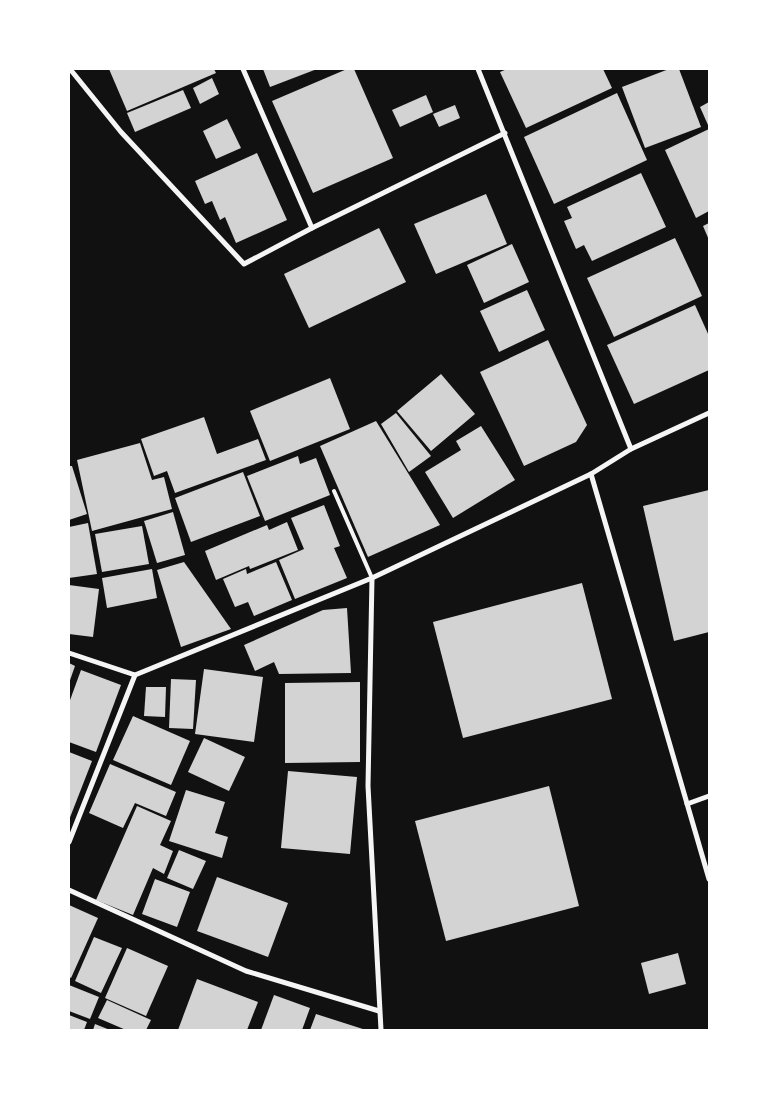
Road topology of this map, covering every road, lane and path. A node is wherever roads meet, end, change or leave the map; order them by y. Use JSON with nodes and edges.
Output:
{"nodes":[{"id":1,"x":70,"y":69,"type":"edge"},
{"id":2,"x":243,"y":69,"type":"edge"},
{"id":3,"x":478,"y":69,"type":"edge"},
{"id":4,"x":505,"y":133,"type":"junction"},
{"id":5,"x":312,"y":228,"type":"junction"},
{"id":6,"x":709,"y":413,"type":"edge"},
{"id":7,"x":631,"y":449,"type":"junction"},
{"id":8,"x":592,"y":474,"type":"junction"},
{"id":9,"x":334,"y":491,"type":"dead end"},
{"id":10,"x":372,"y":578,"type":"junction"},
{"id":11,"x":69,"y":653,"type":"edge"},
{"id":12,"x":135,"y":675,"type":"junction"},
{"id":13,"x":709,"y":796,"type":"edge"},
{"id":14,"x":688,"y":804,"type":"junction"},
{"id":15,"x":69,"y":842,"type":"edge"},
{"id":16,"x":709,"y":879,"type":"edge"},
{"id":17,"x":69,"y":890,"type":"edge"},
{"id":18,"x":379,"y":1011,"type":"junction"},
{"id":19,"x":381,"y":1030,"type":"edge"}],
"edges":[{"from":1,"to":5,"type":"street"},
{"from":2,"to":5,"type":"street"},
{"from":3,"to":4,"type":"street"},
{"from":4,"to":5,"type":"street"},
{"from":4,"to":7,"type":"street"},
{"from":6,"to":7,"type":"street"},
{"from":7,"to":8,"type":"street"},
{"from":8,"to":10,"type":"street"},
{"from":8,"to":14,"type":"street"},
{"from":9,"to":10,"type":"lane"},
{"from":10,"to":12,"type":"street"},
{"from":10,"to":18,"type":"street"},
{"from":11,"to":12,"type":"street"},
{"from":12,"to":15,"type":"street"},
{"from":13,"to":14,"type":"street"},
{"from":14,"to":16,"type":"street"},
{"from":17,"to":18,"type":"street"},
{"from":18,"to":19,"type":"street"}]}
